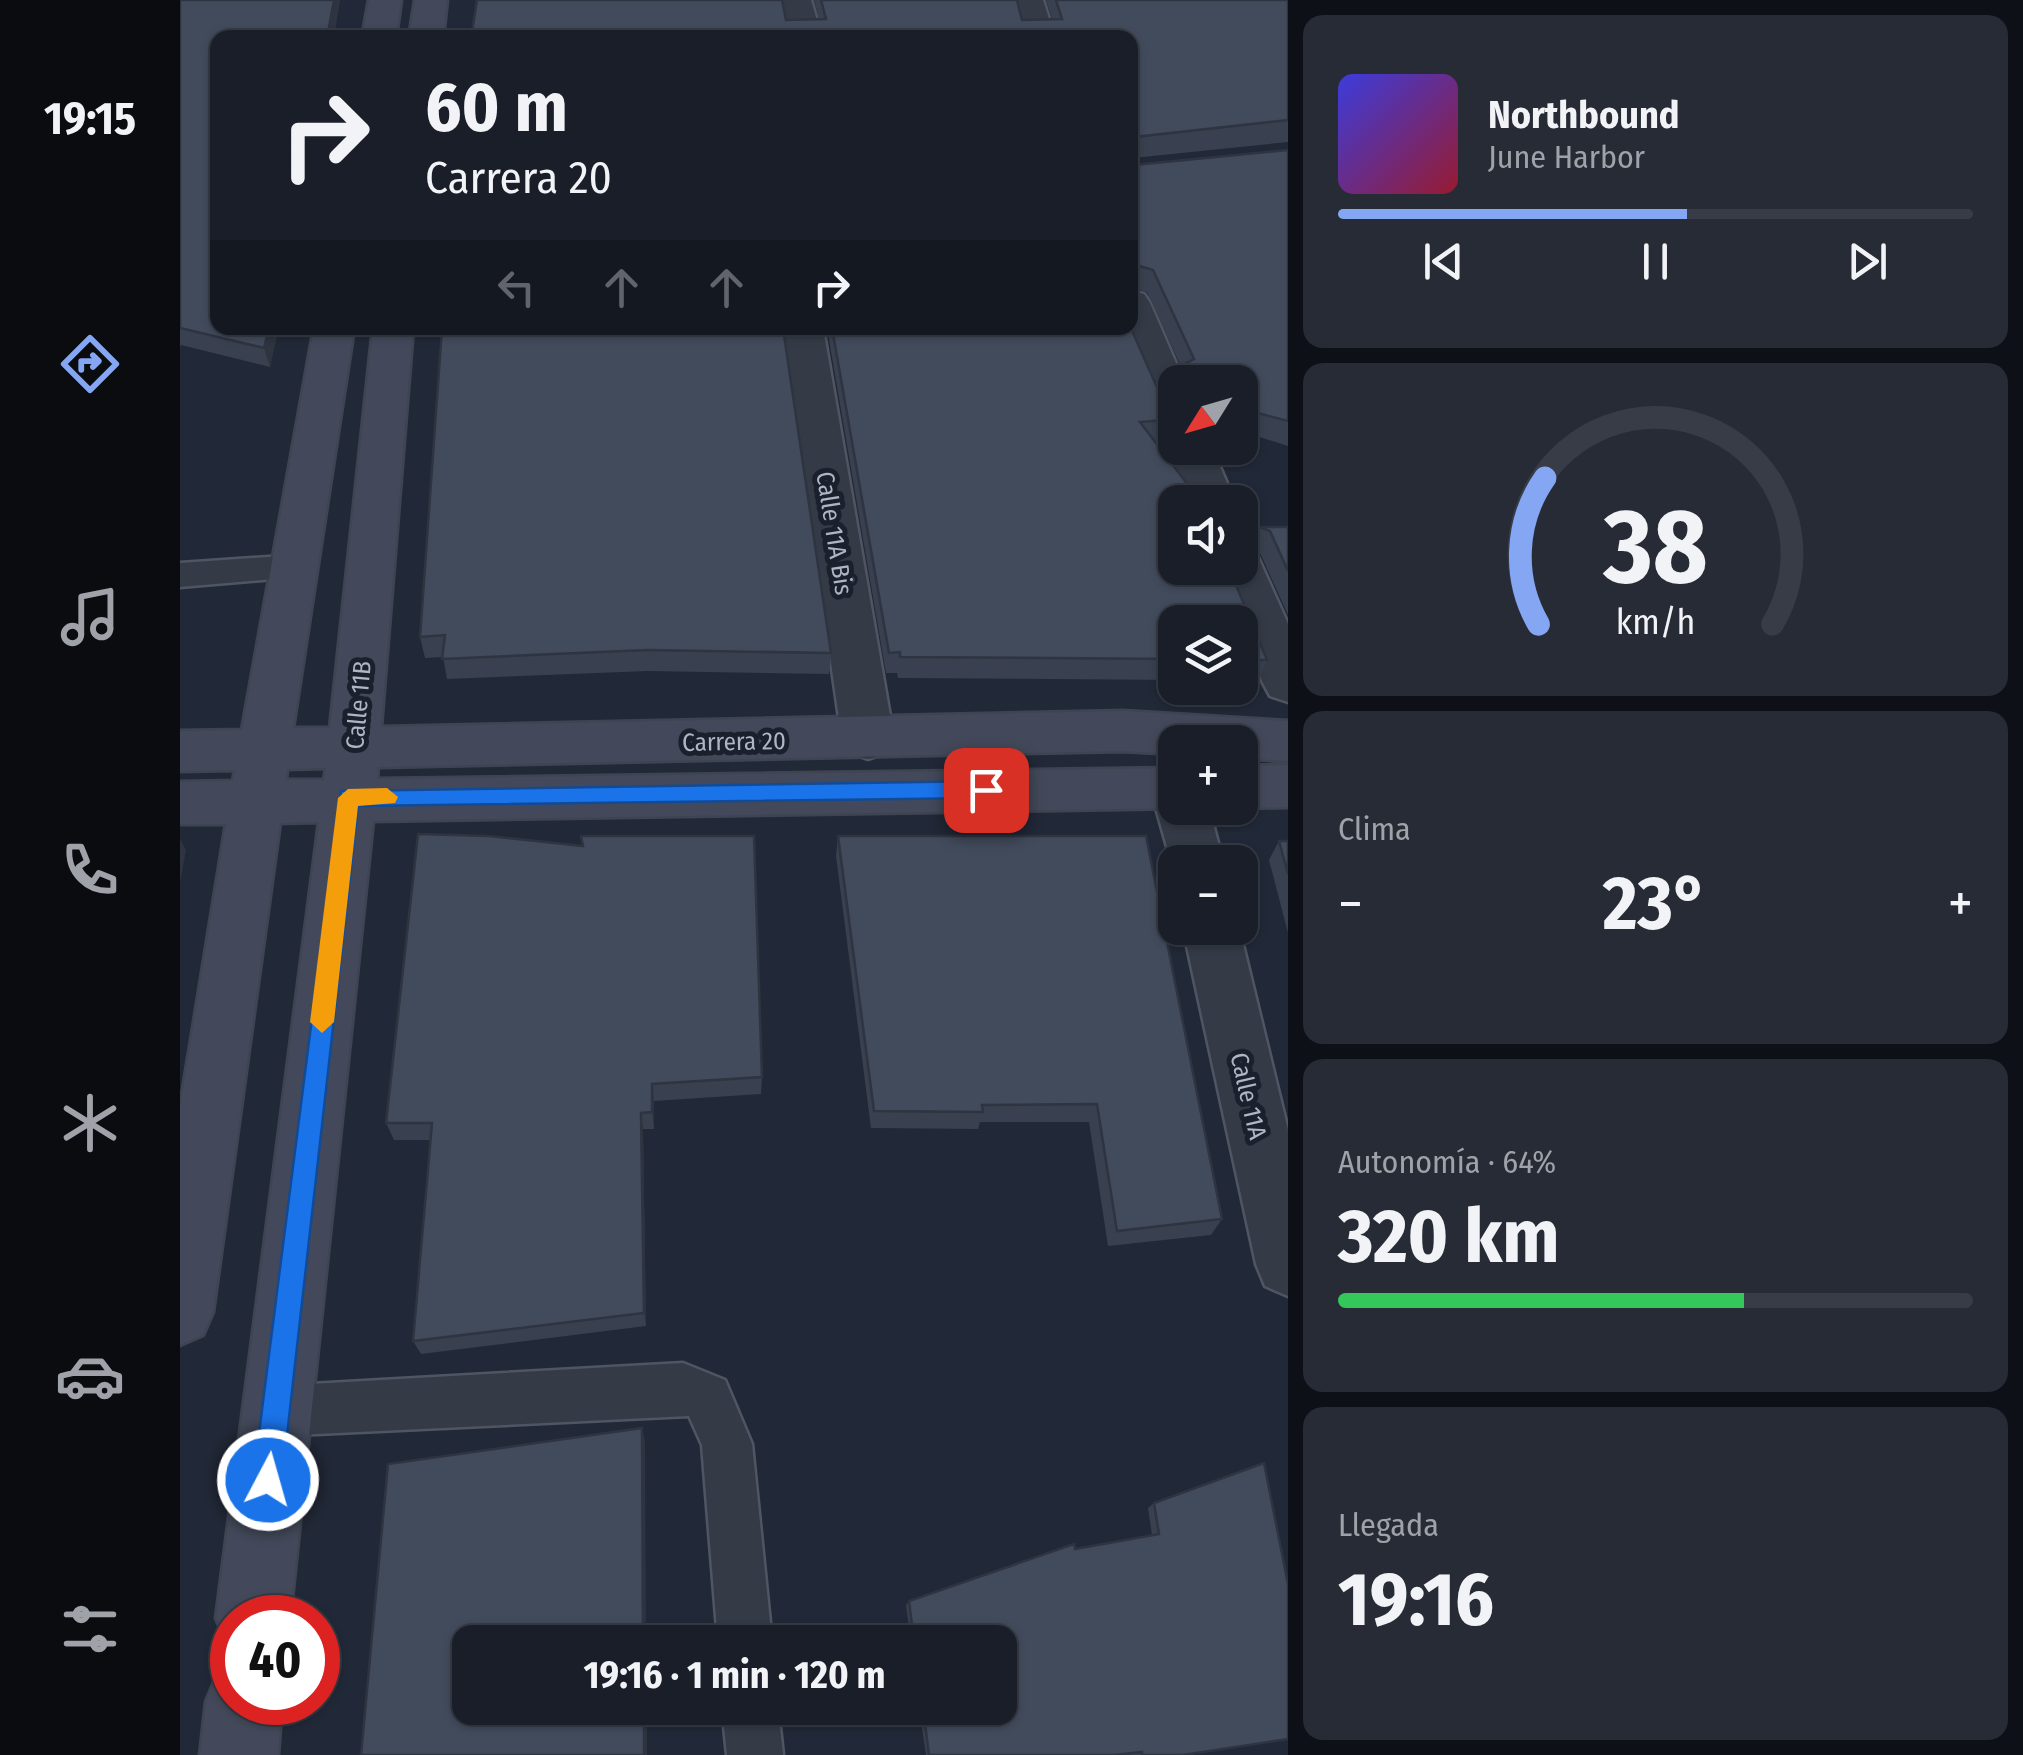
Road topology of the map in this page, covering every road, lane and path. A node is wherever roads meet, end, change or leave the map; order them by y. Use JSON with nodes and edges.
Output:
{"nodes":[{"id":1,"x":385,"y":0,"type":"edge"},
{"id":2,"x":431,"y":0,"type":"edge"},
{"id":3,"x":795,"y":0,"type":"edge"},
{"id":4,"x":1028,"y":0,"type":"edge"},
{"id":5,"x":380,"y":30,"type":"edge"},
{"id":6,"x":427,"y":30,"type":"edge"},
{"id":7,"x":803,"y":30,"type":"edge"},
{"id":8,"x":1036,"y":30,"type":"edge"},
{"id":9,"x":1138,"y":321,"type":"edge"},
{"id":10,"x":333,"y":335,"type":"edge"},
{"id":11,"x":392,"y":335,"type":"edge"},
{"id":12,"x":803,"y":335,"type":"edge"},
{"id":13,"x":1158,"y":370,"type":"edge"},
{"id":14,"x":298,"y":568,"type":"junction"},
{"id":15,"x":180,"y":575,"type":"edge"},
{"id":16,"x":1247,"y":585,"type":"edge"},
{"id":17,"x":1288,"y":683,"type":"edge"},
{"id":18,"x":868,"y":739,"type":"junction"},
{"id":19,"x":1288,"y":741,"type":"edge"},
{"id":20,"x":264,"y":749,"type":"junction"},
{"id":21,"x":180,"y":752,"type":"edge"},
{"id":22,"x":351,"y":772,"type":"junction"},
{"id":23,"x":1288,"y":786,"type":"edge"},
{"id":24,"x":1258,"y":787,"type":"edge"},
{"id":25,"x":1158,"y":789,"type":"edge"},
{"id":26,"x":259,"y":802,"type":"junction"},
{"id":27,"x":180,"y":803,"type":"edge"},
{"id":28,"x":1215,"y":945,"type":"edge"},
{"id":29,"x":1288,"y":1264,"type":"edge"},
{"id":30,"x":180,"y":1312,"type":"edge"},
{"id":31,"x":275,"y":1411,"type":"junction"},
{"id":32,"x":255,"y":1595,"type":"edge"},
{"id":33,"x":743,"y":1625,"type":"edge"},
{"id":34,"x":242,"y":1725,"type":"edge"},
{"id":35,"x":752,"y":1725,"type":"edge"},
{"id":36,"x":239,"y":1755,"type":"edge"},
{"id":37,"x":755,"y":1755,"type":"edge"}],
"edges":[{"from":1,"to":5,"type":"street"},
{"from":2,"to":6,"type":"street"},
{"from":3,"to":7,"type":"street"},
{"from":4,"to":8,"type":"street"},
{"from":9,"to":13,"type":"street"},
{"from":10,"to":14,"type":"street"},
{"from":11,"to":22,"type":"street","name":"Calle 11B"},
{"from":12,"to":18,"type":"street","name":"Calle 11A Bis"},
{"from":14,"to":15,"type":"lane"},
{"from":14,"to":20,"type":"street"},
{"from":16,"to":17,"type":"street"},
{"from":18,"to":19,"type":"street","name":"Carrera 20"},
{"from":18,"to":22,"type":"street","name":"Carrera 20"},
{"from":20,"to":21,"type":"street","name":"Carrera 20"},
{"from":20,"to":22,"type":"street","name":"Carrera 20"},
{"from":20,"to":26,"type":"street"},
{"from":22,"to":25,"type":"street","name":"Carrera 20"},
{"from":22,"to":26,"type":"street","name":"Carrera 20"},
{"from":22,"to":31,"type":"street","name":"Calle 11B"},
{"from":23,"to":24,"type":"street"},
{"from":26,"to":27,"type":"street","name":"Carrera 20"},
{"from":26,"to":30,"type":"street"},
{"from":28,"to":29,"type":"street","name":"Calle 11A"},
{"from":31,"to":32,"type":"street","name":"Calle 11B"},
{"from":31,"to":33,"type":"lane"},
{"from":34,"to":36,"type":"street"},
{"from":35,"to":37,"type":"lane"}]}
